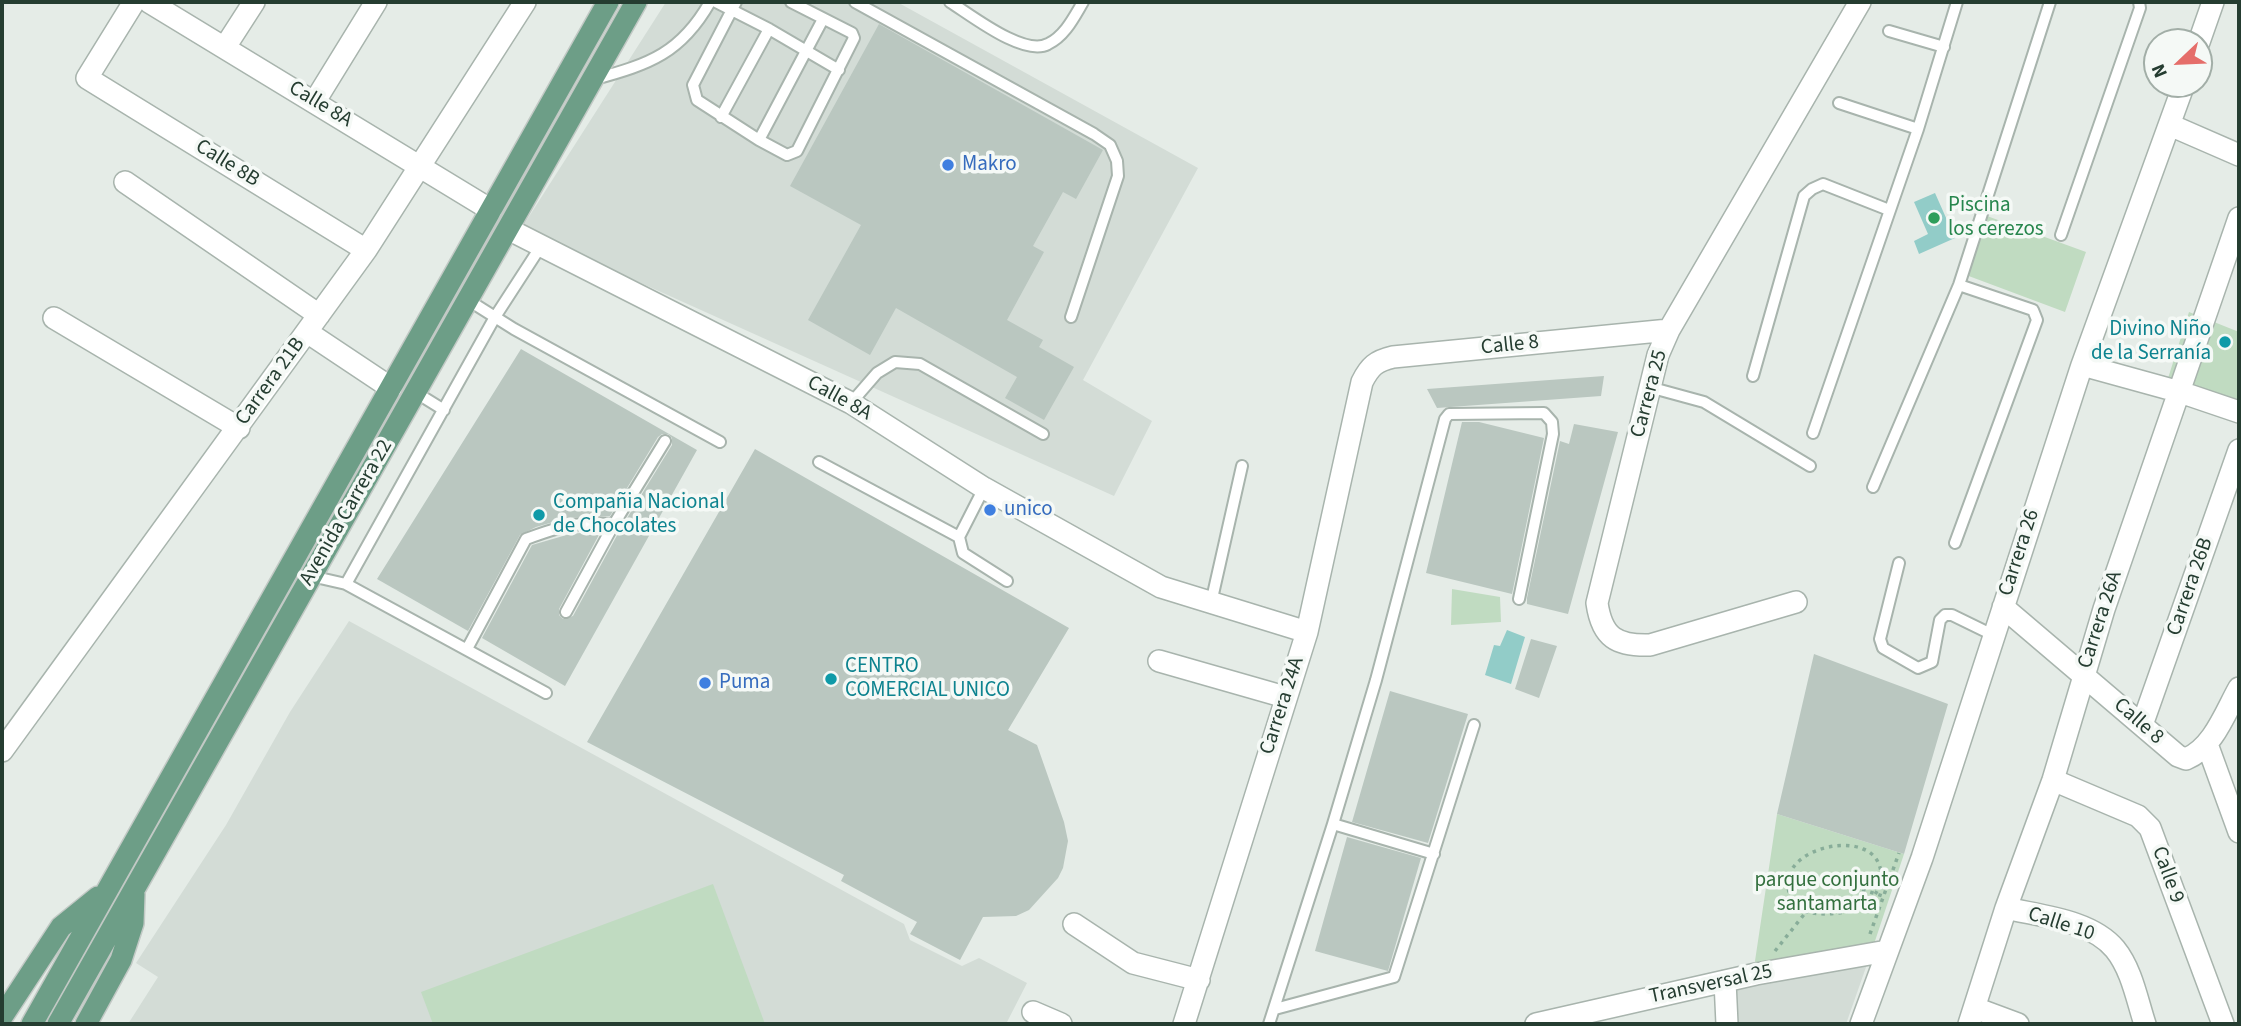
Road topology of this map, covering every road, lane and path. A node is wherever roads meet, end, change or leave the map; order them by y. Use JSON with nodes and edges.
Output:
{"nodes":[{"id":1,"x":134,"y":2,"type":"edge"},
{"id":2,"x":149,"y":2,"type":"edge"},
{"id":3,"x":254,"y":2,"type":"edge"},
{"id":4,"x":376,"y":2,"type":"edge"},
{"id":5,"x":525,"y":2,"type":"edge"},
{"id":6,"x":608,"y":2,"type":"edge"},
{"id":7,"x":636,"y":2,"type":"edge"},
{"id":8,"x":710,"y":2,"type":"edge"},
{"id":9,"x":716,"y":2,"type":"edge"},
{"id":10,"x":791,"y":2,"type":"edge"},
{"id":11,"x":855,"y":2,"type":"edge"},
{"id":12,"x":950,"y":2,"type":"edge"},
{"id":13,"x":1083,"y":2,"type":"edge"},
{"id":14,"x":1860,"y":2,"type":"edge"},
{"id":15,"x":1956,"y":2,"type":"edge"},
{"id":16,"x":2050,"y":2,"type":"edge"},
{"id":17,"x":2139,"y":2,"type":"edge"},
{"id":18,"x":2213,"y":2,"type":"edge"},
{"id":19,"x":734,"y":6,"type":"edge"},
{"id":20,"x":823,"y":19,"type":"junction"},
{"id":21,"x":2204,"y":28,"type":"edge"},
{"id":22,"x":769,"y":29,"type":"junction"},
{"id":23,"x":1889,"y":31,"type":"dead end"},
{"id":24,"x":225,"y":47,"type":"junction"},
{"id":25,"x":1944,"y":47,"type":"junction"},
{"id":26,"x":807,"y":50,"type":"junction"},
{"id":27,"x":839,"y":70,"type":"junction"},
{"id":28,"x":593,"y":79,"type":"junction"},
{"id":29,"x":2179,"y":98,"type":"edge"},
{"id":30,"x":315,"y":101,"type":"junction"},
{"id":31,"x":1839,"y":103,"type":"dead end"},
{"id":32,"x":721,"y":117,"type":"junction"},
{"id":33,"x":2170,"y":125,"type":"junction"},
{"id":34,"x":1918,"y":129,"type":"junction"},
{"id":35,"x":759,"y":140,"type":"junction"},
{"id":36,"x":2239,"y":155,"type":"edge"},
{"id":37,"x":421,"y":167,"type":"junction"},
{"id":38,"x":125,"y":182,"type":"dead end"},
{"id":39,"x":491,"y":210,"type":"junction"},
{"id":40,"x":1889,"y":210,"type":"junction"},
{"id":41,"x":2239,"y":218,"type":"edge"},
{"id":42,"x":508,"y":229,"type":"junction"},
{"id":43,"x":2061,"y":235,"type":"dead end"},
{"id":44,"x":541,"y":246,"type":"junction"},
{"id":45,"x":366,"y":250,"type":"junction"},
{"id":46,"x":1959,"y":285,"type":"junction"},
{"id":47,"x":468,"y":300,"type":"junction"},
{"id":48,"x":495,"y":317,"type":"junction"},
{"id":49,"x":1071,"y":317,"type":"dead end"},
{"id":50,"x":54,"y":318,"type":"dead end"},
{"id":51,"x":313,"y":324,"type":"junction"},
{"id":52,"x":1669,"y":330,"type":"junction"},
{"id":53,"x":2082,"y":365,"type":"junction"},
{"id":54,"x":1753,"y":376,"type":"dead end"},
{"id":55,"x":1362,"y":382,"type":"joint"},
{"id":56,"x":391,"y":387,"type":"junction"},
{"id":57,"x":1649,"y":387,"type":"junction"},
{"id":58,"x":2180,"y":392,"type":"junction"},
{"id":59,"x":415,"y":393,"type":"junction"},
{"id":60,"x":851,"y":403,"type":"junction"},
{"id":61,"x":444,"y":410,"type":"junction"},
{"id":62,"x":2239,"y":412,"type":"edge"},
{"id":63,"x":239,"y":428,"type":"junction"},
{"id":64,"x":1813,"y":433,"type":"dead end"},
{"id":65,"x":1043,"y":434,"type":"dead end"},
{"id":66,"x":665,"y":441,"type":"dead end"},
{"id":67,"x":720,"y":442,"type":"dead end"},
{"id":68,"x":2239,"y":450,"type":"edge"},
{"id":69,"x":819,"y":462,"type":"dead end"},
{"id":70,"x":1242,"y":466,"type":"dead end"},
{"id":71,"x":1810,"y":466,"type":"dead end"},
{"id":72,"x":1873,"y":487,"type":"dead end"},
{"id":73,"x":984,"y":488,"type":"junction"},
{"id":74,"x":614,"y":524,"type":"junction"},
{"id":75,"x":959,"y":537,"type":"junction"},
{"id":76,"x":1955,"y":543,"type":"dead end"},
{"id":77,"x":1899,"y":563,"type":"dead end"},
{"id":78,"x":311,"y":576,"type":"junction"},
{"id":79,"x":1007,"y":581,"type":"dead end"},
{"id":80,"x":346,"y":584,"type":"junction"},
{"id":81,"x":1519,"y":599,"type":"dead end"},
{"id":82,"x":1796,"y":602,"type":"dead end"},
{"id":83,"x":1211,"y":603,"type":"junction"},
{"id":84,"x":2003,"y":607,"type":"junction"},
{"id":85,"x":566,"y":612,"type":"dead end"},
{"id":86,"x":1307,"y":632,"type":"junction"},
{"id":87,"x":1993,"y":635,"type":"junction"},
{"id":88,"x":467,"y":649,"type":"junction"},
{"id":89,"x":1159,"y":661,"type":"dead end"},
{"id":90,"x":2083,"y":675,"type":"junction"},
{"id":91,"x":2239,"y":688,"type":"edge"},
{"id":92,"x":546,"y":694,"type":"dead end"},
{"id":93,"x":1285,"y":697,"type":"junction"},
{"id":94,"x":2142,"y":724,"type":"junction"},
{"id":95,"x":1474,"y":725,"type":"dead end"},
{"id":96,"x":2207,"y":744,"type":"junction"},
{"id":97,"x":2,"y":751,"type":"edge"},
{"id":98,"x":2053,"y":780,"type":"junction"},
{"id":99,"x":1333,"y":824,"type":"junction"},
{"id":100,"x":2239,"y":832,"type":"edge"},
{"id":101,"x":1899,"y":853,"type":"dead end"},
{"id":102,"x":1434,"y":854,"type":"junction"},
{"id":103,"x":1854,"y":887,"type":"dead end"},
{"id":104,"x":108,"y":889,"type":"junction"},
{"id":105,"x":135,"y":889,"type":"junction"},
{"id":106,"x":1876,"y":894,"type":"junction"},
{"id":107,"x":1819,"y":895,"type":"dead end"},
{"id":108,"x":1885,"y":897,"type":"junction"},
{"id":109,"x":2006,"y":908,"type":"junction"},
{"id":110,"x":1806,"y":912,"type":"junction"},
{"id":111,"x":1074,"y":924,"type":"dead end"},
{"id":112,"x":1870,"y":934,"type":"dead end"},
{"id":113,"x":1887,"y":951,"type":"junction"},
{"id":114,"x":1756,"y":974,"type":"junction"},
{"id":115,"x":1199,"y":980,"type":"junction"},
{"id":116,"x":1725,"y":981,"type":"junction"},
{"id":117,"x":1275,"y":1009,"type":"junction"},
{"id":118,"x":1033,"y":1012,"type":"dead end"},
{"id":119,"x":1618,"y":1015,"type":"edge"},
{"id":120,"x":1972,"y":1016,"type":"edge"},
{"id":121,"x":2,"y":1017,"type":"edge"},
{"id":122,"x":32,"y":1024,"type":"edge"},
{"id":123,"x":58,"y":1024,"type":"edge"},
{"id":124,"x":86,"y":1024,"type":"edge"},
{"id":125,"x":1060,"y":1024,"type":"edge"},
{"id":126,"x":1184,"y":1024,"type":"edge"},
{"id":127,"x":1269,"y":1024,"type":"edge"},
{"id":128,"x":1536,"y":1024,"type":"edge"},
{"id":129,"x":1727,"y":1024,"type":"edge"},
{"id":130,"x":1861,"y":1024,"type":"edge"},
{"id":131,"x":2018,"y":1024,"type":"edge"},
{"id":132,"x":2145,"y":1024,"type":"edge"},
{"id":133,"x":2222,"y":1024,"type":"edge"}],
"edges":[{"from":1,"to":45,"type":"street","name":"Calle 8B"},
{"from":2,"to":24,"type":"street","name":"Calle 8A"},
{"from":3,"to":24,"type":"street"},
{"from":4,"to":30,"type":"street"},
{"from":5,"to":37,"type":"street","name":"Carrera 21B"},
{"from":6,"to":39,"type":"main road","name":"Avenida Carrera 22"},
{"from":7,"to":28,"type":"main road","name":"Avenida Carrera 22"},
{"from":8,"to":28,"type":"lane"},
{"from":9,"to":19,"type":"lane"},
{"from":10,"to":20,"type":"lane"},
{"from":11,"to":49,"type":"lane"},
{"from":12,"to":13,"type":"lane"},
{"from":14,"to":52,"type":"street","name":"Carrera 25"},
{"from":15,"to":25,"type":"lane"},
{"from":16,"to":46,"type":"lane"},
{"from":17,"to":43,"type":"lane"},
{"from":18,"to":21,"type":"street"},
{"from":19,"to":22,"type":"lane"},
{"from":19,"to":32,"type":"lane"},
{"from":20,"to":26,"type":"lane"},
{"from":20,"to":27,"type":"lane"},
{"from":22,"to":26,"type":"lane"},
{"from":22,"to":32,"type":"lane"},
{"from":23,"to":25,"type":"lane"},
{"from":24,"to":30,"type":"street","name":"Calle 8A"},
{"from":25,"to":34,"type":"lane"},
{"from":26,"to":27,"type":"lane"},
{"from":26,"to":35,"type":"lane"},
{"from":27,"to":35,"type":"lane"},
{"from":28,"to":42,"type":"main road","name":"Avenida Carrera 22"},
{"from":29,"to":33,"type":"street","name":"Carrera 26"},
{"from":30,"to":37,"type":"street","name":"Calle 8A"},
{"from":31,"to":34,"type":"lane"},
{"from":32,"to":35,"type":"lane"},
{"from":33,"to":36,"type":"street"},
{"from":33,"to":53,"type":"street","name":"Carrera 26"},
{"from":34,"to":40,"type":"lane"},
{"from":37,"to":39,"type":"street","name":"Calle 8A"},
{"from":37,"to":45,"type":"street","name":"Carrera 21B"},
{"from":38,"to":51,"type":"street"},
{"from":39,"to":56,"type":"main road","name":"Avenida Carrera 22"},
{"from":40,"to":54,"type":"lane"},
{"from":40,"to":64,"type":"lane"},
{"from":41,"to":58,"type":"street","name":"Carrera 26A"},
{"from":42,"to":44,"type":"street","name":"Calle 8A"},
{"from":42,"to":47,"type":"main road","name":"Avenida Carrera 22"},
{"from":44,"to":48,"type":"lane"},
{"from":44,"to":60,"type":"street","name":"Calle 8A"},
{"from":45,"to":51,"type":"street","name":"Carrera 21B"},
{"from":46,"to":72,"type":"lane"},
{"from":46,"to":76,"type":"lane"},
{"from":47,"to":48,"type":"lane"},
{"from":47,"to":59,"type":"main road","name":"Avenida Carrera 22"},
{"from":48,"to":61,"type":"lane"},
{"from":48,"to":67,"type":"lane"},
{"from":50,"to":63,"type":"street"},
{"from":51,"to":56,"type":"street"},
{"from":51,"to":63,"type":"street","name":"Carrera 21B"},
{"from":52,"to":55,"type":"street","name":"Calle 8"},
{"from":52,"to":57,"type":"street","name":"Carrera 25"},
{"from":53,"to":58,"type":"street"},
{"from":53,"to":84,"type":"street","name":"Carrera 26"},
{"from":55,"to":86,"type":"street","name":"Carrera 24A"},
{"from":56,"to":104,"type":"main road","name":"Avenida Carrera 22"},
{"from":57,"to":71,"type":"lane"},
{"from":57,"to":82,"type":"street","name":"Carrera 25"},
{"from":58,"to":62,"type":"street"},
{"from":58,"to":90,"type":"street","name":"Carrera 26A"},
{"from":59,"to":61,"type":"lane"},
{"from":59,"to":78,"type":"main road","name":"Avenida Carrera 22"},
{"from":60,"to":65,"type":"lane"},
{"from":60,"to":73,"type":"street","name":"Calle 8A"},
{"from":61,"to":80,"type":"lane"},
{"from":63,"to":97,"type":"street","name":"Carrera 21B"},
{"from":66,"to":74,"type":"lane"},
{"from":68,"to":94,"type":"street","name":"Carrera 26B"},
{"from":69,"to":75,"type":"lane"},
{"from":70,"to":83,"type":"lane"},
{"from":73,"to":75,"type":"lane"},
{"from":73,"to":83,"type":"street","name":"Calle 8A"},
{"from":74,"to":85,"type":"lane"},
{"from":74,"to":88,"type":"lane"},
{"from":75,"to":79,"type":"lane"},
{"from":77,"to":87,"type":"lane"},
{"from":78,"to":80,"type":"lane"},
{"from":78,"to":105,"type":"main road","name":"Avenida Carrera 22"},
{"from":80,"to":88,"type":"lane"},
{"from":81,"to":99,"type":"lane"},
{"from":83,"to":86,"type":"street","name":"Calle 8A"},
{"from":84,"to":87,"type":"street","name":"Carrera 26"},
{"from":84,"to":90,"type":"street","name":"Calle 8"},
{"from":86,"to":93,"type":"street","name":"Carrera 24A"},
{"from":87,"to":113,"type":"street","name":"Carrera 26"},
{"from":88,"to":92,"type":"lane"},
{"from":89,"to":93,"type":"street"},
{"from":90,"to":94,"type":"street","name":"Calle 8"},
{"from":90,"to":98,"type":"street","name":"Carrera 26A"},
{"from":91,"to":96,"type":"street"},
{"from":93,"to":115,"type":"street","name":"Carrera 24A"},
{"from":94,"to":96,"type":"street","name":"Calle 8"},
{"from":95,"to":102,"type":"lane"},
{"from":96,"to":100,"type":"street"},
{"from":98,"to":109,"type":"street","name":"Carrera 26A"},
{"from":98,"to":133,"type":"street","name":"Calle 9"},
{"from":99,"to":102,"type":"lane"},
{"from":99,"to":117,"type":"lane"},
{"from":101,"to":108,"type":"path"},
{"from":102,"to":117,"type":"lane"},
{"from":103,"to":106,"type":"path"},
{"from":104,"to":121,"type":"main road"},
{"from":104,"to":122,"type":"main road","name":"Avenida Carrera 22"},
{"from":105,"to":123,"type":"main road","name":"Avenida Carrera 22"},
{"from":105,"to":124,"type":"main road"},
{"from":106,"to":108,"type":"path"},
{"from":106,"to":110,"type":"path"},
{"from":106,"to":110,"type":"path"},
{"from":107,"to":110,"type":"path"},
{"from":108,"to":112,"type":"path"},
{"from":109,"to":120,"type":"street","name":"Carrera 26A"},
{"from":109,"to":132,"type":"street","name":"Calle 10"},
{"from":110,"to":114,"type":"path"},
{"from":111,"to":115,"type":"street"},
{"from":113,"to":114,"type":"street","name":"Transversal 25"},
{"from":113,"to":130,"type":"street","name":"Carrera 26"},
{"from":114,"to":116,"type":"street","name":"Transversal 25"},
{"from":115,"to":126,"type":"street","name":"Carrera 24A"},
{"from":116,"to":119,"type":"street","name":"Transversal 25"},
{"from":116,"to":129,"type":"street"},
{"from":117,"to":127,"type":"lane"},
{"from":118,"to":125,"type":"street"},
{"from":119,"to":128,"type":"street","name":"Transversal 25"},
{"from":120,"to":131,"type":"street"}]}
